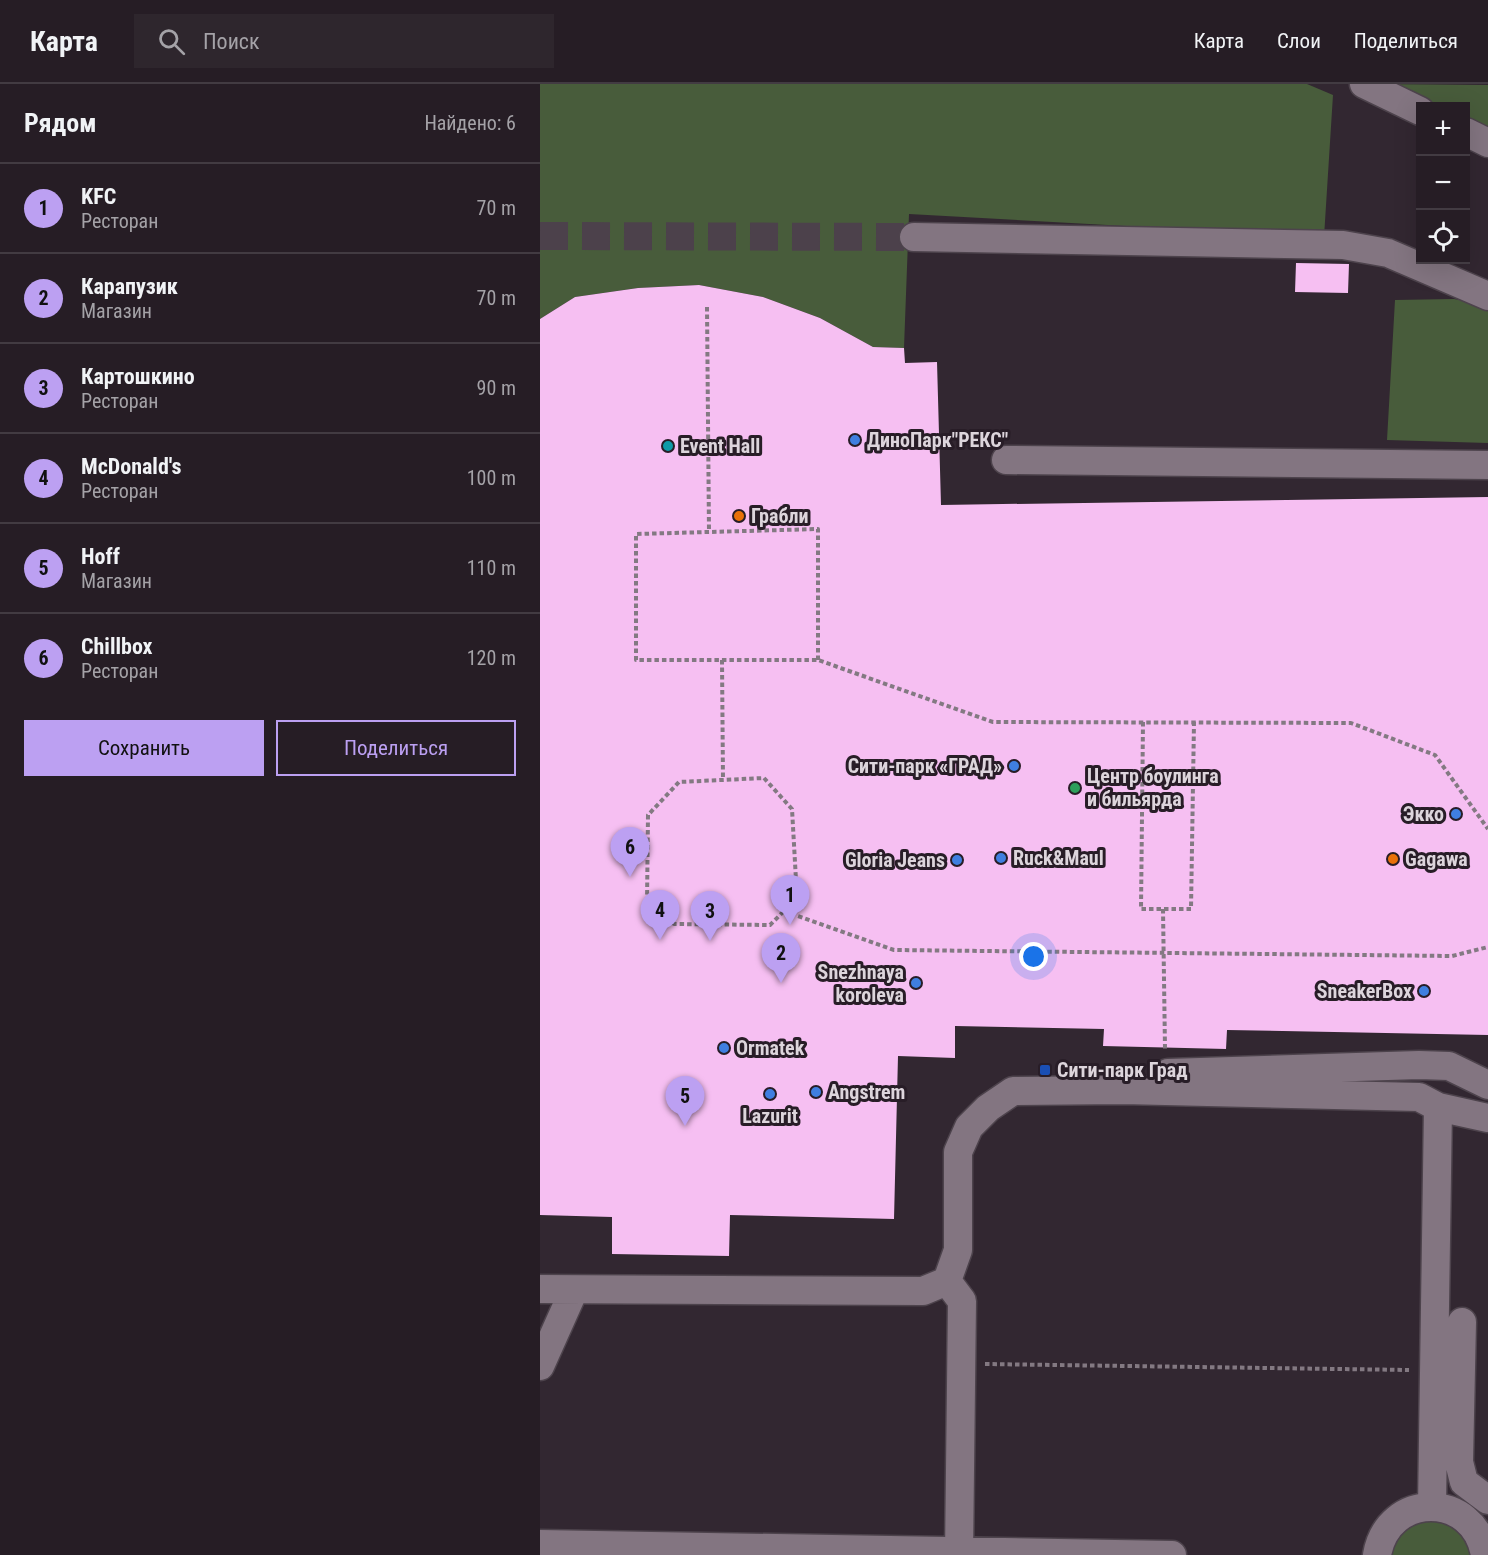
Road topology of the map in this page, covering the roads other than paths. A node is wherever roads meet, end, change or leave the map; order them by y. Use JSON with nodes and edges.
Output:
{"nodes":[{"id":1,"x":1364,"y":84,"type":"edge"},
{"id":2,"x":1416,"y":109,"type":"edge"},
{"id":3,"x":1470,"y":134,"type":"edge"},
{"id":4,"x":1488,"y":143,"type":"edge"},
{"id":5,"x":914,"y":237,"type":"tunnel mouth"},
{"id":6,"x":1488,"y":296,"type":"edge"},
{"id":7,"x":1006,"y":460,"type":"dead end"},
{"id":8,"x":1488,"y":465,"type":"edge"},
{"id":9,"x":1488,"y":1085,"type":"edge"},
{"id":10,"x":1069,"y":1090,"type":"junction"},
{"id":11,"x":1438,"y":1107,"type":"junction"},
{"id":12,"x":1488,"y":1118,"type":"edge"},
{"id":13,"x":946,"y":1281,"type":"junction"},
{"id":14,"x":540,"y":1289,"type":"edge"},
{"id":15,"x":574,"y":1290,"type":"junction"},
{"id":16,"x":1462,"y":1322,"type":"dead end"},
{"id":17,"x":540,"y":1366,"type":"edge"},
{"id":18,"x":1488,"y":1500,"type":"edge"},
{"id":19,"x":1432,"y":1506,"type":"junction"},
{"id":20,"x":540,"y":1544,"type":"edge"},
{"id":21,"x":626,"y":1550,"type":"edge"},
{"id":22,"x":682,"y":1551,"type":"edge"},
{"id":23,"x":959,"y":1553,"type":"edge"},
{"id":24,"x":1172,"y":1555,"type":"edge"},
{"id":25,"x":1377,"y":1555,"type":"edge"},
{"id":26,"x":1485,"y":1555,"type":"edge"}],
"edges":[{"from":1,"to":2,"type":"street"},
{"from":3,"to":4,"type":"street"},
{"from":5,"to":6,"type":"street"},
{"from":7,"to":8,"type":"street"},
{"from":9,"to":10,"type":"street"},
{"from":10,"to":11,"type":"street"},
{"from":10,"to":13,"type":"street"},
{"from":11,"to":12,"type":"street"},
{"from":11,"to":19,"type":"street"},
{"from":13,"to":15,"type":"street"},
{"from":13,"to":23,"type":"street"},
{"from":14,"to":15,"type":"street"},
{"from":15,"to":17,"type":"street"},
{"from":16,"to":18,"type":"street"},
{"from":19,"to":25,"type":"street"},
{"from":19,"to":26,"type":"street"},
{"from":20,"to":21,"type":"street"},
{"from":21,"to":22,"type":"street"},
{"from":22,"to":23,"type":"street"},
{"from":23,"to":24,"type":"street"}]}
